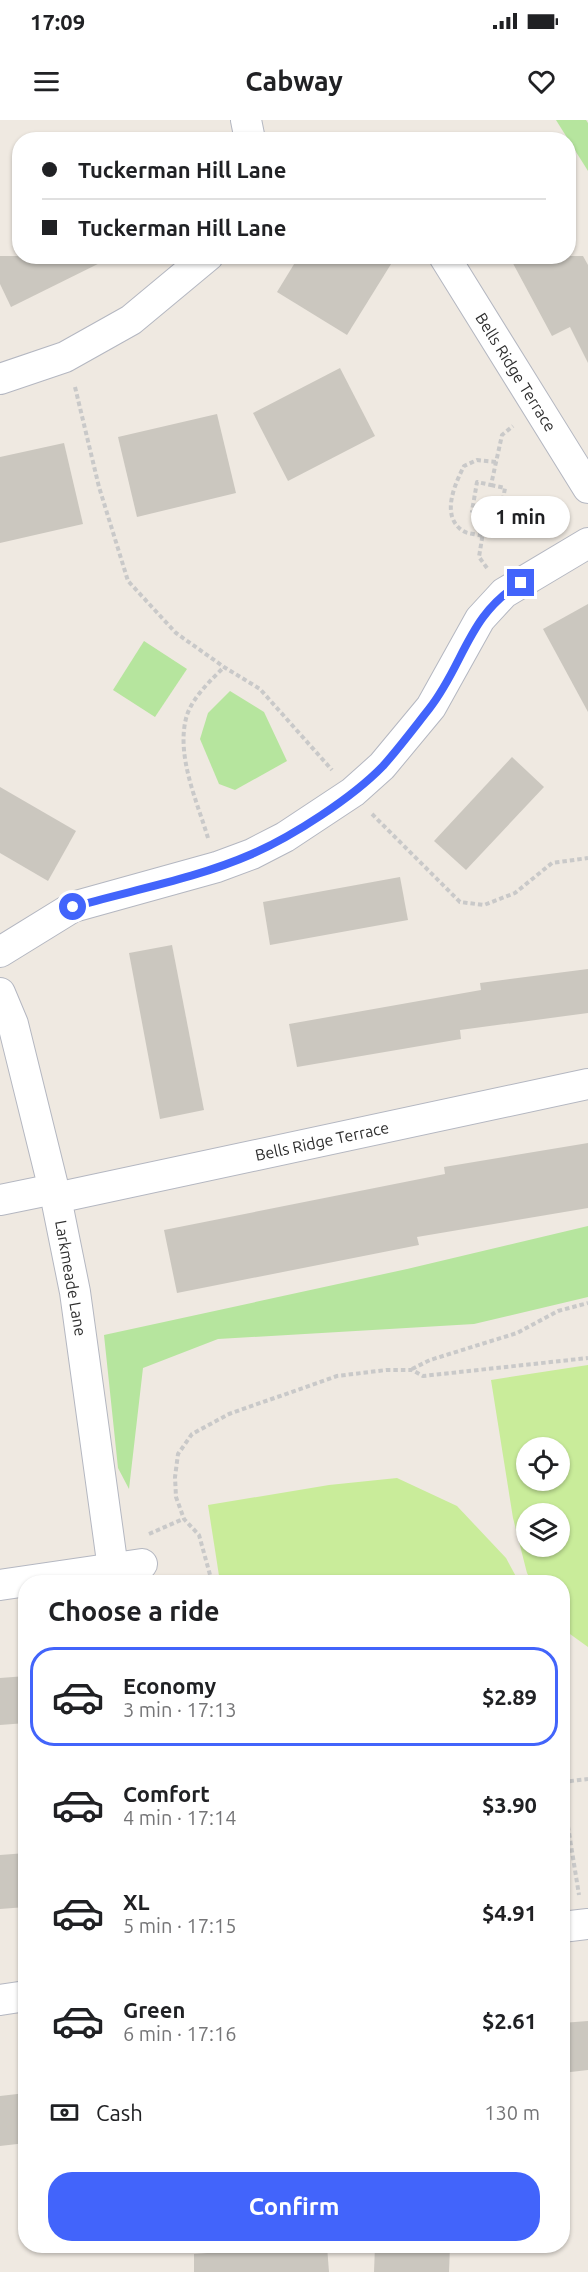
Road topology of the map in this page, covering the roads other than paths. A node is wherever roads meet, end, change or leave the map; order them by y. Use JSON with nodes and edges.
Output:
{"nodes":[{"id":1,"x":198,"y":264,"type":"edge"},
{"id":2,"x":449,"y":264,"type":"edge"},
{"id":3,"x":0,"y":379,"type":"edge"},
{"id":4,"x":588,"y":488,"type":"edge"},
{"id":5,"x":588,"y":543,"type":"edge"},
{"id":6,"x":0,"y":952,"type":"edge"},
{"id":7,"x":0,"y":993,"type":"edge"},
{"id":8,"x":588,"y":1084,"type":"edge"},
{"id":9,"x":55,"y":1193,"type":"junction"},
{"id":10,"x":0,"y":1200,"type":"edge"},
{"id":11,"x":142,"y":1564,"type":"dead end"},
{"id":12,"x":113,"y":1569,"type":"junction"},
{"id":13,"x":68,"y":1575,"type":"edge"},
{"id":14,"x":18,"y":1582,"type":"edge"},
{"id":15,"x":0,"y":1584,"type":"edge"},
{"id":16,"x":18,"y":1997,"type":"edge"},
{"id":17,"x":0,"y":2000,"type":"edge"}],
"edges":[{"from":1,"to":3,"type":"street"},
{"from":2,"to":4,"type":"street","name":"Bells Ridge Terrace"},
{"from":5,"to":6,"type":"street"},
{"from":7,"to":9,"type":"street","name":"Larkmeade Lane"},
{"from":8,"to":9,"type":"street","name":"Bells Ridge Terrace"},
{"from":9,"to":10,"type":"street","name":"Bells Ridge Terrace"},
{"from":9,"to":12,"type":"street","name":"Larkmeade Lane"},
{"from":11,"to":12,"type":"street"},
{"from":12,"to":13,"type":"street"},
{"from":14,"to":15,"type":"street"},
{"from":16,"to":17,"type":"street"}]}
